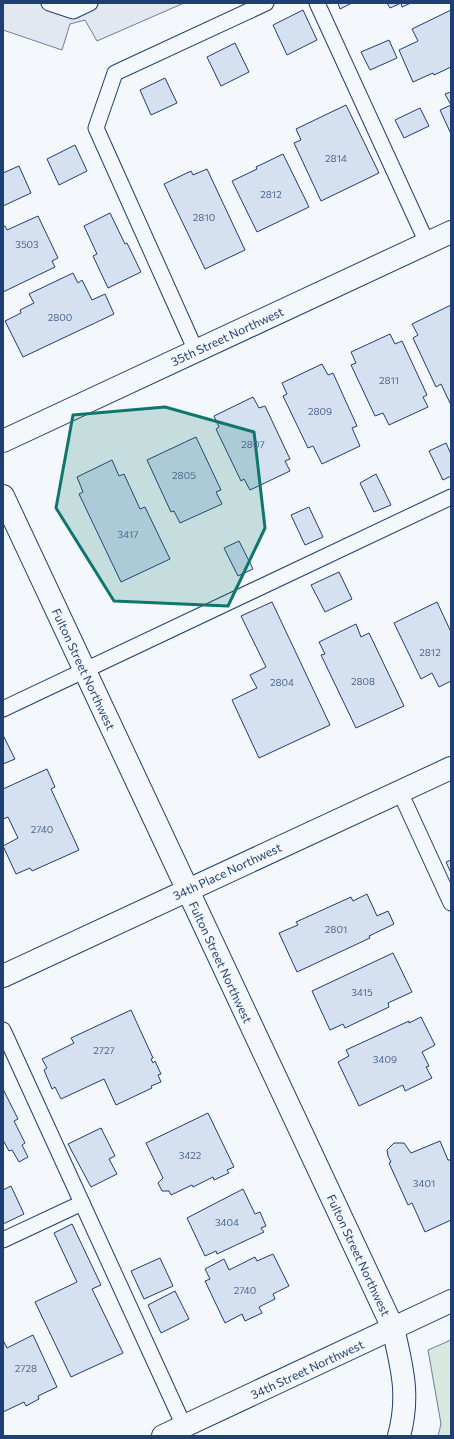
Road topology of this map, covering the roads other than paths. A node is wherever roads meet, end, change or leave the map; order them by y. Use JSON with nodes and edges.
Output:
{"nodes":[{"id":1,"x":49,"y":3,"type":"edge"},
{"id":2,"x":90,"y":3,"type":"edge"},
{"id":3,"x":266,"y":3,"type":"edge"},
{"id":4,"x":317,"y":3,"type":"edge"},
{"id":5,"x":450,"y":237,"type":"edge"},
{"id":6,"x":427,"y":243,"type":"junction"},
{"id":7,"x":196,"y":351,"type":"junction"},
{"id":8,"x":3,"y":441,"type":"edge"},
{"id":9,"x":3,"y":496,"type":"edge"},
{"id":10,"x":451,"y":497,"type":"edge"},
{"id":11,"x":85,"y":671,"type":"junction"},
{"id":12,"x":3,"y":709,"type":"edge"},
{"id":13,"x":451,"y":768,"type":"edge"},
{"id":14,"x":400,"y":792,"type":"junction"},
{"id":15,"x":187,"y":889,"type":"junction"},
{"id":16,"x":451,"y":904,"type":"edge"},
{"id":17,"x":3,"y":976,"type":"edge"},
{"id":18,"x":3,"y":1030,"type":"edge"},
{"id":19,"x":82,"y":1203,"type":"junction"},
{"id":20,"x":3,"y":1240,"type":"edge"},
{"id":21,"x":451,"y":1301,"type":"edge"},
{"id":22,"x":393,"y":1328,"type":"junction"},
{"id":23,"x":184,"y":1426,"type":"junction"},
{"id":24,"x":163,"y":1436,"type":"edge"},
{"id":25,"x":399,"y":1436,"type":"edge"}],
"edges":[{"from":1,"to":2,"type":"lane"},
{"from":3,"to":7,"type":"lane"},
{"from":4,"to":6,"type":"lane"},
{"from":5,"to":6,"type":"street","name":"35th Street Northwest"},
{"from":6,"to":7,"type":"street","name":"35th Street Northwest"},
{"from":7,"to":8,"type":"street","name":"35th Street Northwest"},
{"from":9,"to":11,"type":"street","name":"Fulton Street Northwest"},
{"from":10,"to":11,"type":"lane"},
{"from":11,"to":12,"type":"lane"},
{"from":11,"to":15,"type":"street","name":"Fulton Street Northwest"},
{"from":13,"to":14,"type":"street","name":"34th Place Northwest"},
{"from":14,"to":15,"type":"street","name":"34th Place Northwest"},
{"from":14,"to":16,"type":"lane"},
{"from":15,"to":17,"type":"street","name":"34th Place Northwest"},
{"from":15,"to":22,"type":"street","name":"Fulton Street Northwest"},
{"from":18,"to":19,"type":"lane"},
{"from":19,"to":20,"type":"lane"},
{"from":19,"to":23,"type":"lane"},
{"from":21,"to":22,"type":"street","name":"34th Street Northwest"},
{"from":22,"to":23,"type":"street","name":"34th Street Northwest"},
{"from":22,"to":25,"type":"street","name":"Fulton Street Northwest"},
{"from":23,"to":24,"type":"street","name":"34th Street Northwest"}]}
